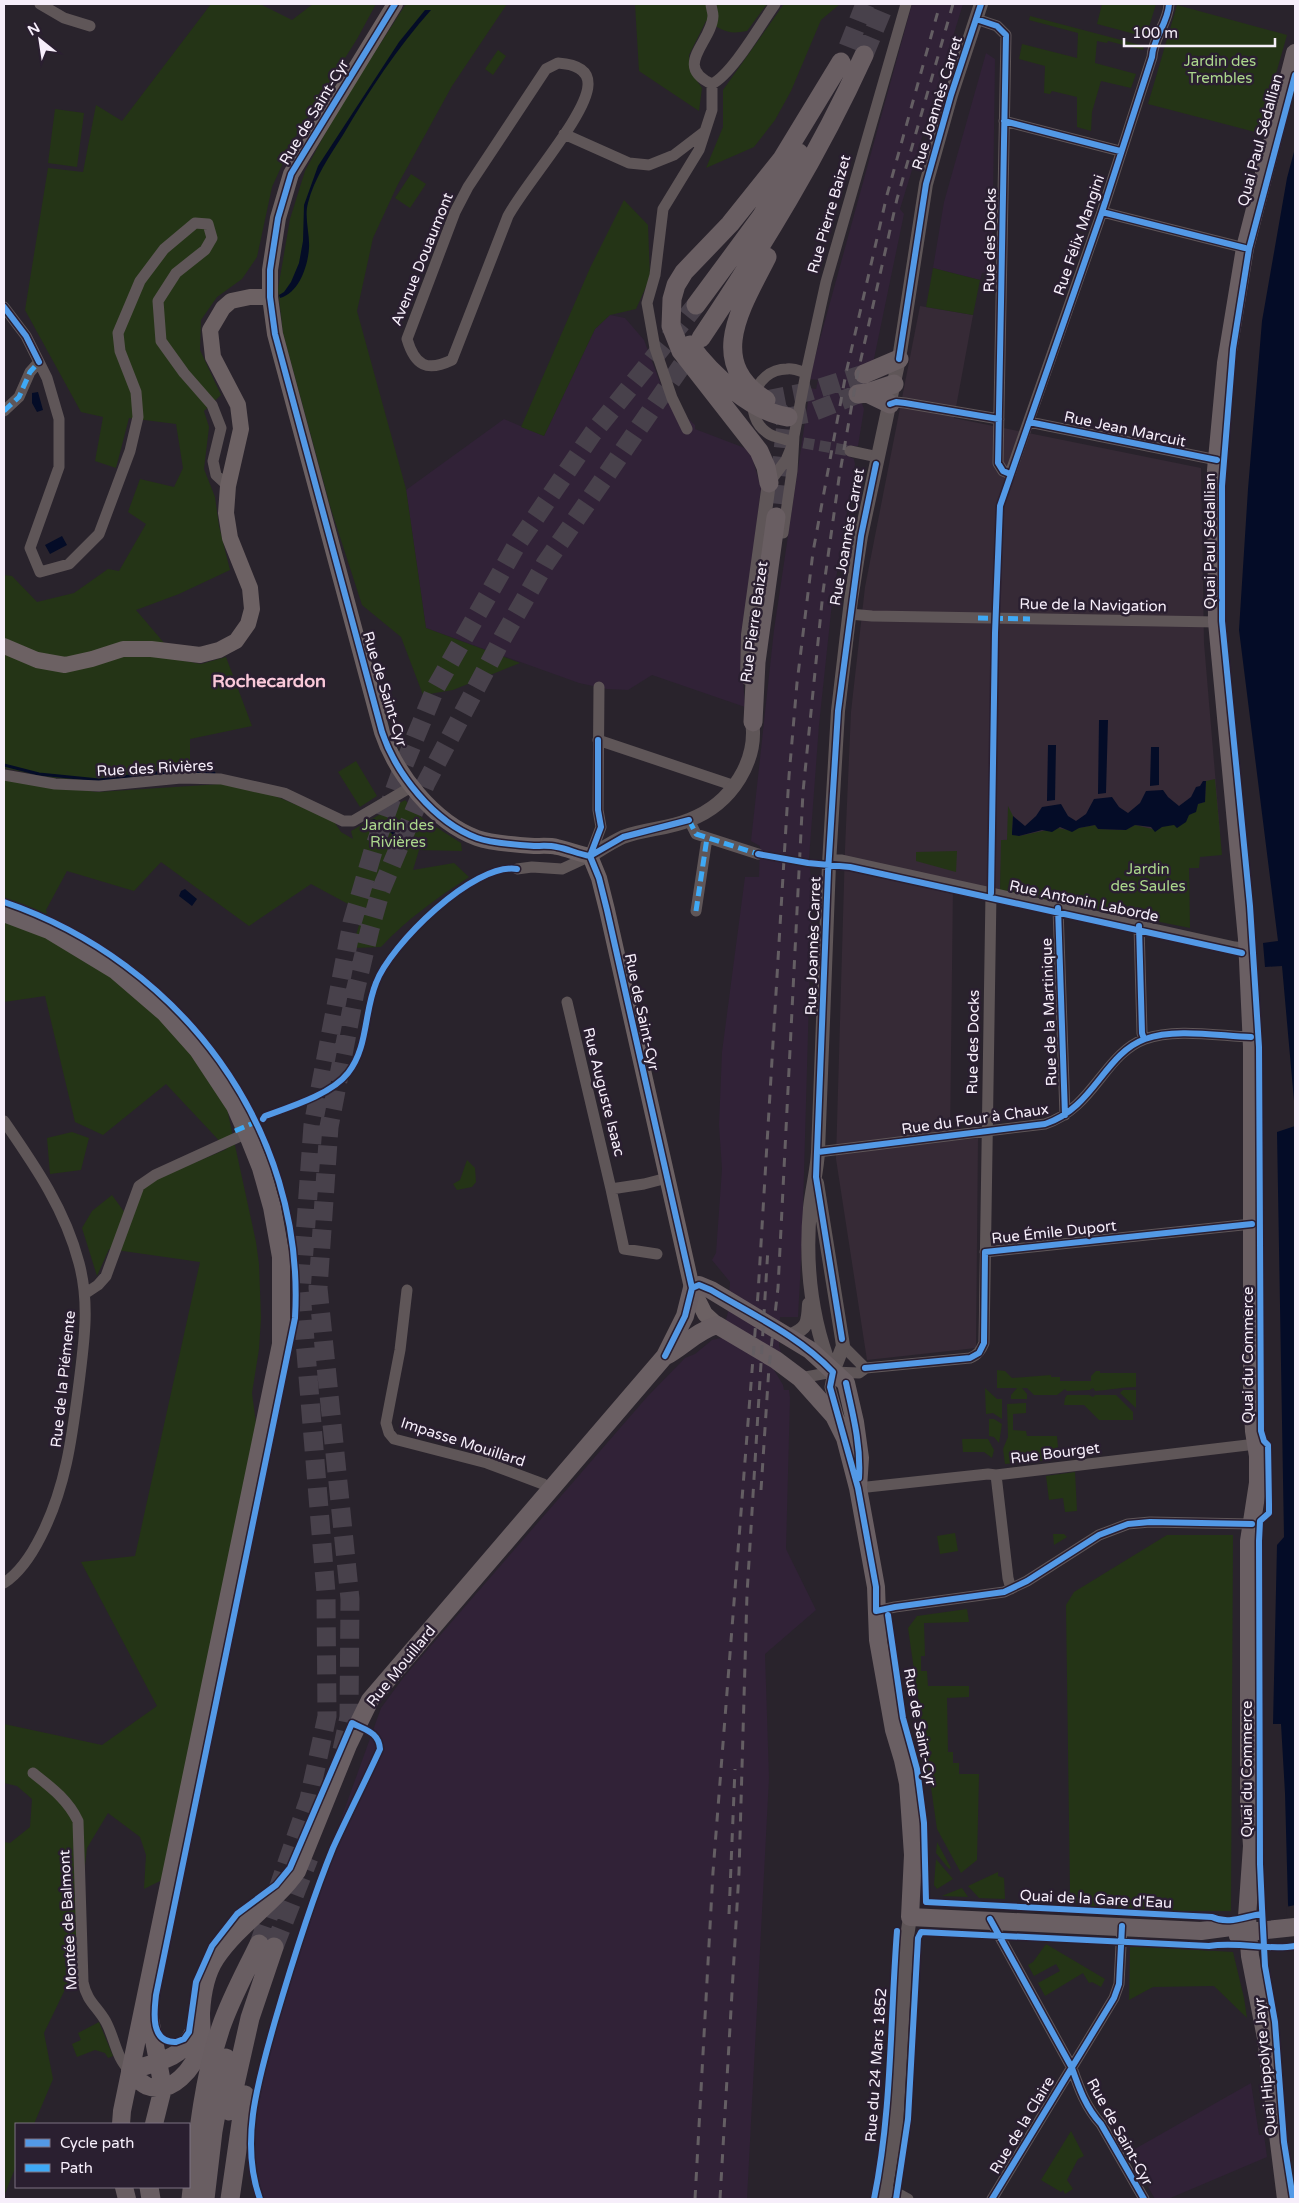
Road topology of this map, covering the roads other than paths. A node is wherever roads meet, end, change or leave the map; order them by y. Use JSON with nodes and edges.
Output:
{"nodes":[{"id":1,"x":40,"y":4,"type":"edge"},
{"id":2,"x":395,"y":4,"type":"edge"},
{"id":3,"x":711,"y":4,"type":"edge"},
{"id":4,"x":775,"y":4,"type":"edge"},
{"id":5,"x":906,"y":4,"type":"edge"},
{"id":6,"x":981,"y":4,"type":"edge"},
{"id":7,"x":1169,"y":4,"type":"edge"},
{"id":8,"x":976,"y":19,"type":"junction"},
{"id":9,"x":90,"y":26,"type":"dead end"},
{"id":10,"x":1295,"y":53,"type":"edge"},
{"id":11,"x":851,"y":55,"type":"junction"},
{"id":12,"x":712,"y":84,"type":"junction"},
{"id":13,"x":1004,"y":121,"type":"junction"},
{"id":14,"x":830,"y":126,"type":"junction"},
{"id":15,"x":704,"y":132,"type":"junction"},
{"id":16,"x":564,"y":134,"type":"junction"},
{"id":17,"x":1120,"y":152,"type":"junction"},
{"id":18,"x":1102,"y":212,"type":"junction"},
{"id":19,"x":713,"y":242,"type":"junction"},
{"id":20,"x":1245,"y":248,"type":"junction"},
{"id":21,"x":270,"y":297,"type":"junction"},
{"id":22,"x":696,"y":305,"type":"tunnel mouth"},
{"id":23,"x":4,"y":307,"type":"edge"},
{"id":24,"x":701,"y":338,"type":"tunnel mouth"},
{"id":25,"x":899,"y":359,"type":"junction"},
{"id":26,"x":39,"y":362,"type":"junction"},
{"id":27,"x":806,"y":373,"type":"junction"},
{"id":28,"x":864,"y":374,"type":"tunnel mouth"},
{"id":29,"x":894,"y":384,"type":"junction"},
{"id":30,"x":766,"y":400,"type":"tunnel mouth"},
{"id":31,"x":890,"y":404,"type":"junction"},
{"id":32,"x":4,"y":411,"type":"edge"},
{"id":33,"x":788,"y":417,"type":"tunnel mouth"},
{"id":34,"x":999,"y":419,"type":"junction"},
{"id":35,"x":1029,"y":422,"type":"junction"},
{"id":36,"x":687,"y":429,"type":"dead end"},
{"id":37,"x":757,"y":437,"type":"junction"},
{"id":38,"x":791,"y":438,"type":"junction"},
{"id":39,"x":850,"y":451,"type":"tunnel mouth"},
{"id":40,"x":878,"y":457,"type":"junction"},
{"id":41,"x":1217,"y":460,"type":"junction"},
{"id":42,"x":1010,"y":474,"type":"joint"},
{"id":43,"x":769,"y":483,"type":"junction"},
{"id":44,"x":228,"y":486,"type":"junction"},
{"id":45,"x":776,"y":517,"type":"tunnel mouth"},
{"id":46,"x":849,"y":614,"type":"junction"},
{"id":47,"x":1217,"y":622,"type":"junction"},
{"id":48,"x":4,"y":646,"type":"edge"},
{"id":49,"x":599,"y":687,"type":"dead end"},
{"id":50,"x":753,"y":722,"type":"junction"},
{"id":51,"x":598,"y":740,"type":"junction"},
{"id":52,"x":4,"y":775,"type":"edge"},
{"id":53,"x":735,"y":786,"type":"junction"},
{"id":54,"x":411,"y":787,"type":"junction"},
{"id":55,"x":689,"y":820,"type":"junction"},
{"id":56,"x":707,"y":838,"type":"junction"},
{"id":57,"x":758,"y":854,"type":"dead end"},
{"id":58,"x":590,"y":856,"type":"junction"},
{"id":59,"x":829,"y":860,"type":"junction"},
{"id":60,"x":517,"y":870,"type":"dead end"},
{"id":61,"x":991,"y":893,"type":"junction"},
{"id":62,"x":1058,"y":908,"type":"junction"},
{"id":63,"x":696,"y":911,"type":"dead end"},
{"id":64,"x":4,"y":913,"type":"edge"},
{"id":65,"x":1139,"y":926,"type":"junction"},
{"id":66,"x":1247,"y":948,"type":"junction"},
{"id":67,"x":567,"y":1002,"type":"dead end"},
{"id":68,"x":1251,"y":1037,"type":"junction"},
{"id":69,"x":1144,"y":1039,"type":"junction"},
{"id":70,"x":1065,"y":1115,"type":"junction"},
{"id":71,"x":4,"y":1121,"type":"edge"},
{"id":72,"x":987,"y":1131,"type":"junction"},
{"id":73,"x":247,"y":1133,"type":"junction"},
{"id":74,"x":818,"y":1152,"type":"junction"},
{"id":75,"x":816,"y":1177,"type":"junction"},
{"id":76,"x":667,"y":1178,"type":"junction"},
{"id":77,"x":611,"y":1189,"type":"junction"},
{"id":78,"x":1252,"y":1224,"type":"junction"},
{"id":79,"x":985,"y":1252,"type":"junction"},
{"id":80,"x":656,"y":1254,"type":"dead end"},
{"id":81,"x":830,"y":1260,"type":"junction"},
{"id":82,"x":809,"y":1263,"type":"junction"},
{"id":83,"x":692,"y":1288,"type":"junction"},
{"id":84,"x":407,"y":1290,"type":"dead end"},
{"id":85,"x":86,"y":1292,"type":"junction"},
{"id":86,"x":810,"y":1293,"type":"junction"},
{"id":87,"x":717,"y":1325,"type":"junction"},
{"id":88,"x":789,"y":1336,"type":"junction"},
{"id":89,"x":843,"y":1346,"type":"junction"},
{"id":90,"x":665,"y":1356,"type":"junction"},
{"id":91,"x":865,"y":1368,"type":"junction"},
{"id":92,"x":833,"y":1372,"type":"junction"},
{"id":93,"x":800,"y":1378,"type":"junction"},
{"id":94,"x":845,"y":1438,"type":"junction"},
{"id":95,"x":1256,"y":1444,"type":"junction"},
{"id":96,"x":996,"y":1474,"type":"junction"},
{"id":97,"x":858,"y":1488,"type":"junction"},
{"id":98,"x":551,"y":1490,"type":"junction"},
{"id":99,"x":1252,"y":1524,"type":"junction"},
{"id":100,"x":4,"y":1583,"type":"edge"},
{"id":101,"x":1011,"y":1589,"type":"junction"},
{"id":102,"x":876,"y":1611,"type":"junction"},
{"id":103,"x":33,"y":1774,"type":"dead end"},
{"id":104,"x":910,"y":1917,"type":"junction"},
{"id":105,"x":990,"y":1919,"type":"junction"},
{"id":106,"x":1122,"y":1926,"type":"junction"},
{"id":107,"x":1293,"y":1928,"type":"edge"},
{"id":108,"x":1248,"y":1932,"type":"junction"},
{"id":109,"x":267,"y":1951,"type":"junction"},
{"id":110,"x":145,"y":1995,"type":"junction"},
{"id":111,"x":201,"y":2012,"type":"junction"},
{"id":112,"x":158,"y":2054,"type":"junction"},
{"id":113,"x":1072,"y":2068,"type":"junction"},
{"id":114,"x":130,"y":2070,"type":"junction"},
{"id":115,"x":163,"y":2088,"type":"junction"},
{"id":116,"x":121,"y":2123,"type":"edge"},
{"id":117,"x":154,"y":2123,"type":"edge"},
{"id":118,"x":234,"y":2169,"type":"junction"},
{"id":119,"x":885,"y":2195,"type":"edge"},
{"id":120,"x":191,"y":2199,"type":"edge"},
{"id":121,"x":205,"y":2199,"type":"edge"},
{"id":122,"x":218,"y":2199,"type":"edge"},
{"id":123,"x":230,"y":2199,"type":"edge"},
{"id":124,"x":238,"y":2199,"type":"edge"},
{"id":125,"x":908,"y":2199,"type":"edge"},
{"id":126,"x":992,"y":2199,"type":"edge"},
{"id":127,"x":1144,"y":2199,"type":"edge"},
{"id":128,"x":1286,"y":2199,"type":"edge"}],
"edges":[{"from":1,"to":9,"type":"street"},
{"from":2,"to":21,"type":"main road","name":"Rue de Saint-Cyr"},
{"from":3,"to":12,"type":"street"},
{"from":4,"to":12,"type":"street"},
{"from":5,"to":27,"type":"street","name":"Rue Pierre Baizet"},
{"from":6,"to":8,"type":"street","name":"Rue Joannès Carret"},
{"from":7,"to":17,"type":"street","name":"Rue Félix Mangini"},
{"from":8,"to":13,"type":"street","name":"Rue des Docks"},
{"from":8,"to":25,"type":"street","name":"Rue Joannès Carret"},
{"from":10,"to":20,"type":"main road","name":"Quai Paul Sédallian"},
{"from":11,"to":14,"type":"highway"},
{"from":11,"to":19,"type":"highway"},
{"from":11,"to":22,"type":"highway"},
{"from":12,"to":15,"type":"street"},
{"from":13,"to":17,"type":"street"},
{"from":13,"to":34,"type":"street","name":"Rue des Docks"},
{"from":14,"to":24,"type":"highway"},
{"from":14,"to":30,"type":"highway"},
{"from":15,"to":16,"type":"street"},
{"from":15,"to":36,"type":"street"},
{"from":16,"to":16,"type":"street","name":"Avenue Douaumont"},
{"from":17,"to":18,"type":"street","name":"Rue Félix Mangini"},
{"from":18,"to":20,"type":"street"},
{"from":18,"to":35,"type":"street","name":"Rue Félix Mangini"},
{"from":19,"to":33,"type":"highway"},
{"from":19,"to":37,"type":"highway"},
{"from":20,"to":41,"type":"main road","name":"Quai Paul Sédallian"},
{"from":21,"to":44,"type":"main road"},
{"from":21,"to":54,"type":"main road","name":"Rue de Saint-Cyr"},
{"from":23,"to":26,"type":"street"},
{"from":25,"to":28,"type":"highway"},
{"from":25,"to":29,"type":"street","name":"Rue Joannès Carret"},
{"from":26,"to":32,"type":"street"},
{"from":26,"to":44,"type":"street"},
{"from":27,"to":37,"type":"street"},
{"from":27,"to":38,"type":"street","name":"Rue Pierre Baizet"},
{"from":29,"to":31,"type":"street","name":"Rue Joannès Carret"},
{"from":29,"to":31,"type":"highway"},
{"from":31,"to":34,"type":"street"},
{"from":31,"to":40,"type":"street","name":"Rue Joannès Carret"},
{"from":34,"to":42,"type":"street","name":"Rue des Docks"},
{"from":35,"to":41,"type":"street","name":"Rue Jean Marcuit"},
{"from":35,"to":42,"type":"street","name":"Rue Félix Mangini"},
{"from":37,"to":38,"type":"street"},
{"from":37,"to":43,"type":"highway"},
{"from":38,"to":43,"type":"street","name":"Rue Pierre Baizet"},
{"from":38,"to":50,"type":"street","name":"Rue Pierre Baizet"},
{"from":39,"to":40,"type":"street"},
{"from":40,"to":46,"type":"street","name":"Rue Joannès Carret"},
{"from":41,"to":47,"type":"main road","name":"Quai Paul Sédallian"},
{"from":43,"to":50,"type":"street","name":"Rue Pierre Baizet"},
{"from":44,"to":48,"type":"main road"},
{"from":45,"to":50,"type":"highway"},
{"from":46,"to":47,"type":"street","name":"Rue de la Navigation"},
{"from":46,"to":59,"type":"street","name":"Rue Joannès Carret"},
{"from":47,"to":66,"type":"main road","name":"Quai Paul Sédallian"},
{"from":49,"to":51,"type":"street"},
{"from":50,"to":53,"type":"street","name":"Rue Pierre Baizet"},
{"from":51,"to":53,"type":"street"},
{"from":51,"to":58,"type":"street"},
{"from":52,"to":54,"type":"street","name":"Rue des Rivières"},
{"from":53,"to":55,"type":"street","name":"Rue Pierre Baizet"},
{"from":54,"to":58,"type":"main road","name":"Rue de Saint-Cyr"},
{"from":55,"to":56,"type":"street"},
{"from":55,"to":58,"type":"street","name":"Rue Pierre Baizet"},
{"from":56,"to":57,"type":"street"},
{"from":56,"to":63,"type":"street"},
{"from":58,"to":60,"type":"street"},
{"from":58,"to":76,"type":"main road","name":"Rue de Saint-Cyr"},
{"from":59,"to":61,"type":"street","name":"Rue Antonin Laborde"},
{"from":59,"to":74,"type":"street","name":"Rue Joannès Carret"},
{"from":61,"to":62,"type":"street","name":"Rue Antonin Laborde"},
{"from":61,"to":72,"type":"street","name":"Rue des Docks"},
{"from":62,"to":65,"type":"street","name":"Rue Antonin Laborde"},
{"from":62,"to":70,"type":"street","name":"Rue de la Martinique"},
{"from":64,"to":73,"type":"main road"},
{"from":65,"to":66,"type":"street","name":"Rue Antonin Laborde"},
{"from":65,"to":69,"type":"street"},
{"from":66,"to":68,"type":"main road","name":"Quai du Commerce"},
{"from":67,"to":77,"type":"street","name":"Rue Auguste Isaac"},
{"from":68,"to":69,"type":"street","name":"Rue du Four à Chaux"},
{"from":68,"to":78,"type":"main road","name":"Quai du Commerce"},
{"from":69,"to":70,"type":"street","name":"Rue du Four à Chaux"},
{"from":70,"to":72,"type":"street","name":"Rue du Four à Chaux"},
{"from":71,"to":85,"type":"street","name":"Rue de la Piémente"},
{"from":72,"to":74,"type":"street","name":"Rue du Four à Chaux"},
{"from":72,"to":79,"type":"street","name":"Rue des Docks"},
{"from":73,"to":85,"type":"street"},
{"from":73,"to":110,"type":"main road"},
{"from":74,"to":75,"type":"street","name":"Rue Joannès Carret"},
{"from":75,"to":81,"type":"street","name":"Rue Joannès Carret"},
{"from":75,"to":82,"type":"street","name":"Rue Joannès Carret"},
{"from":76,"to":77,"type":"street"},
{"from":76,"to":83,"type":"main road","name":"Rue de Saint-Cyr"},
{"from":77,"to":80,"type":"street","name":"Rue Auguste Isaac"},
{"from":78,"to":79,"type":"street","name":"Rue Émile Duport"},
{"from":78,"to":95,"type":"main road","name":"Quai du Commerce"},
{"from":79,"to":91,"type":"street","name":"Rue Émile Duport"},
{"from":81,"to":82,"type":"street"},
{"from":81,"to":89,"type":"street","name":"Rue Joannès Carret"},
{"from":82,"to":86,"type":"street","name":"Rue Joannès Carret"},
{"from":83,"to":87,"type":"main road","name":"Rue de Saint-Cyr"},
{"from":83,"to":88,"type":"main road","name":"Rue de Saint-Cyr"},
{"from":83,"to":90,"type":"main road","name":"Rue Mouillard"},
{"from":84,"to":98,"type":"street","name":"Impasse Mouillard"},
{"from":85,"to":100,"type":"street","name":"Rue de la Piémente"},
{"from":86,"to":88,"type":"street"},
{"from":86,"to":92,"type":"street","name":"Rue Joannès Carret"},
{"from":87,"to":90,"type":"main road","name":"Rue Mouillard"},
{"from":87,"to":93,"type":"main road","name":"Rue de Saint-Cyr"},
{"from":88,"to":92,"type":"main road","name":"Rue de Saint-Cyr"},
{"from":89,"to":91,"type":"street"},
{"from":89,"to":92,"type":"street","name":"Rue Joannès Carret"},
{"from":90,"to":98,"type":"main road","name":"Rue Mouillard"},
{"from":91,"to":92,"type":"street","name":"Rue Émile Duport"},
{"from":92,"to":93,"type":"street"},
{"from":92,"to":94,"type":"street","name":"Rue de Saint-Cyr"},
{"from":92,"to":97,"type":"main road","name":"Rue de Saint-Cyr"},
{"from":93,"to":94,"type":"main road","name":"Rue de Saint-Cyr"},
{"from":94,"to":97,"type":"main road","name":"Rue de Saint-Cyr"},
{"from":95,"to":96,"type":"street","name":"Rue Bourget"},
{"from":95,"to":99,"type":"main road","name":"Quai du Commerce"},
{"from":96,"to":97,"type":"street","name":"Rue Bourget"},
{"from":96,"to":101,"type":"street"},
{"from":97,"to":102,"type":"main road","name":"Rue de Saint-Cyr"},
{"from":98,"to":111,"type":"main road","name":"Rue Mouillard"},
{"from":99,"to":101,"type":"street"},
{"from":99,"to":108,"type":"main road","name":"Quai du Commerce"},
{"from":101,"to":102,"type":"street"},
{"from":102,"to":104,"type":"main road","name":"Rue de Saint-Cyr"},
{"from":103,"to":114,"type":"street","name":"Montée de Balmont"},
{"from":104,"to":105,"type":"main road","name":"Quai de la Gare d'Eau"},
{"from":104,"to":119,"type":"street","name":"Rue du 24 Mars 1852"},
{"from":105,"to":106,"type":"main road","name":"Quai de la Gare d'Eau"},
{"from":105,"to":113,"type":"street","name":"Rue de Saint-Cyr"},
{"from":106,"to":108,"type":"main road","name":"Quai de la Gare d'Eau"},
{"from":106,"to":113,"type":"street","name":"Rue de la Claire"},
{"from":107,"to":108,"type":"main road","name":"Quai de la Gare d'Eau"},
{"from":108,"to":128,"type":"main road","name":"Quai Hippolyte Jayr"},
{"from":109,"to":118,"type":"highway"},
{"from":109,"to":120,"type":"highway"},
{"from":109,"to":121,"type":"highway"},
{"from":109,"to":122,"type":"highway"},
{"from":110,"to":112,"type":"main road"},
{"from":110,"to":114,"type":"main road"},
{"from":111,"to":112,"type":"main road","name":"Rue Mouillard"},
{"from":111,"to":115,"type":"main road","name":"Rue Mouillard"},
{"from":112,"to":114,"type":"main road","name":"Rue Mouillard"},
{"from":112,"to":115,"type":"main road"},
{"from":113,"to":126,"type":"street","name":"Rue de la Claire"},
{"from":113,"to":127,"type":"street","name":"Rue de Saint-Cyr"},
{"from":114,"to":115,"type":"main road"},
{"from":114,"to":116,"type":"main road"},
{"from":115,"to":117,"type":"main road"},
{"from":118,"to":123,"type":"highway"},
{"from":118,"to":124,"type":"highway"},
{"from":119,"to":125,"type":"street"}]}
